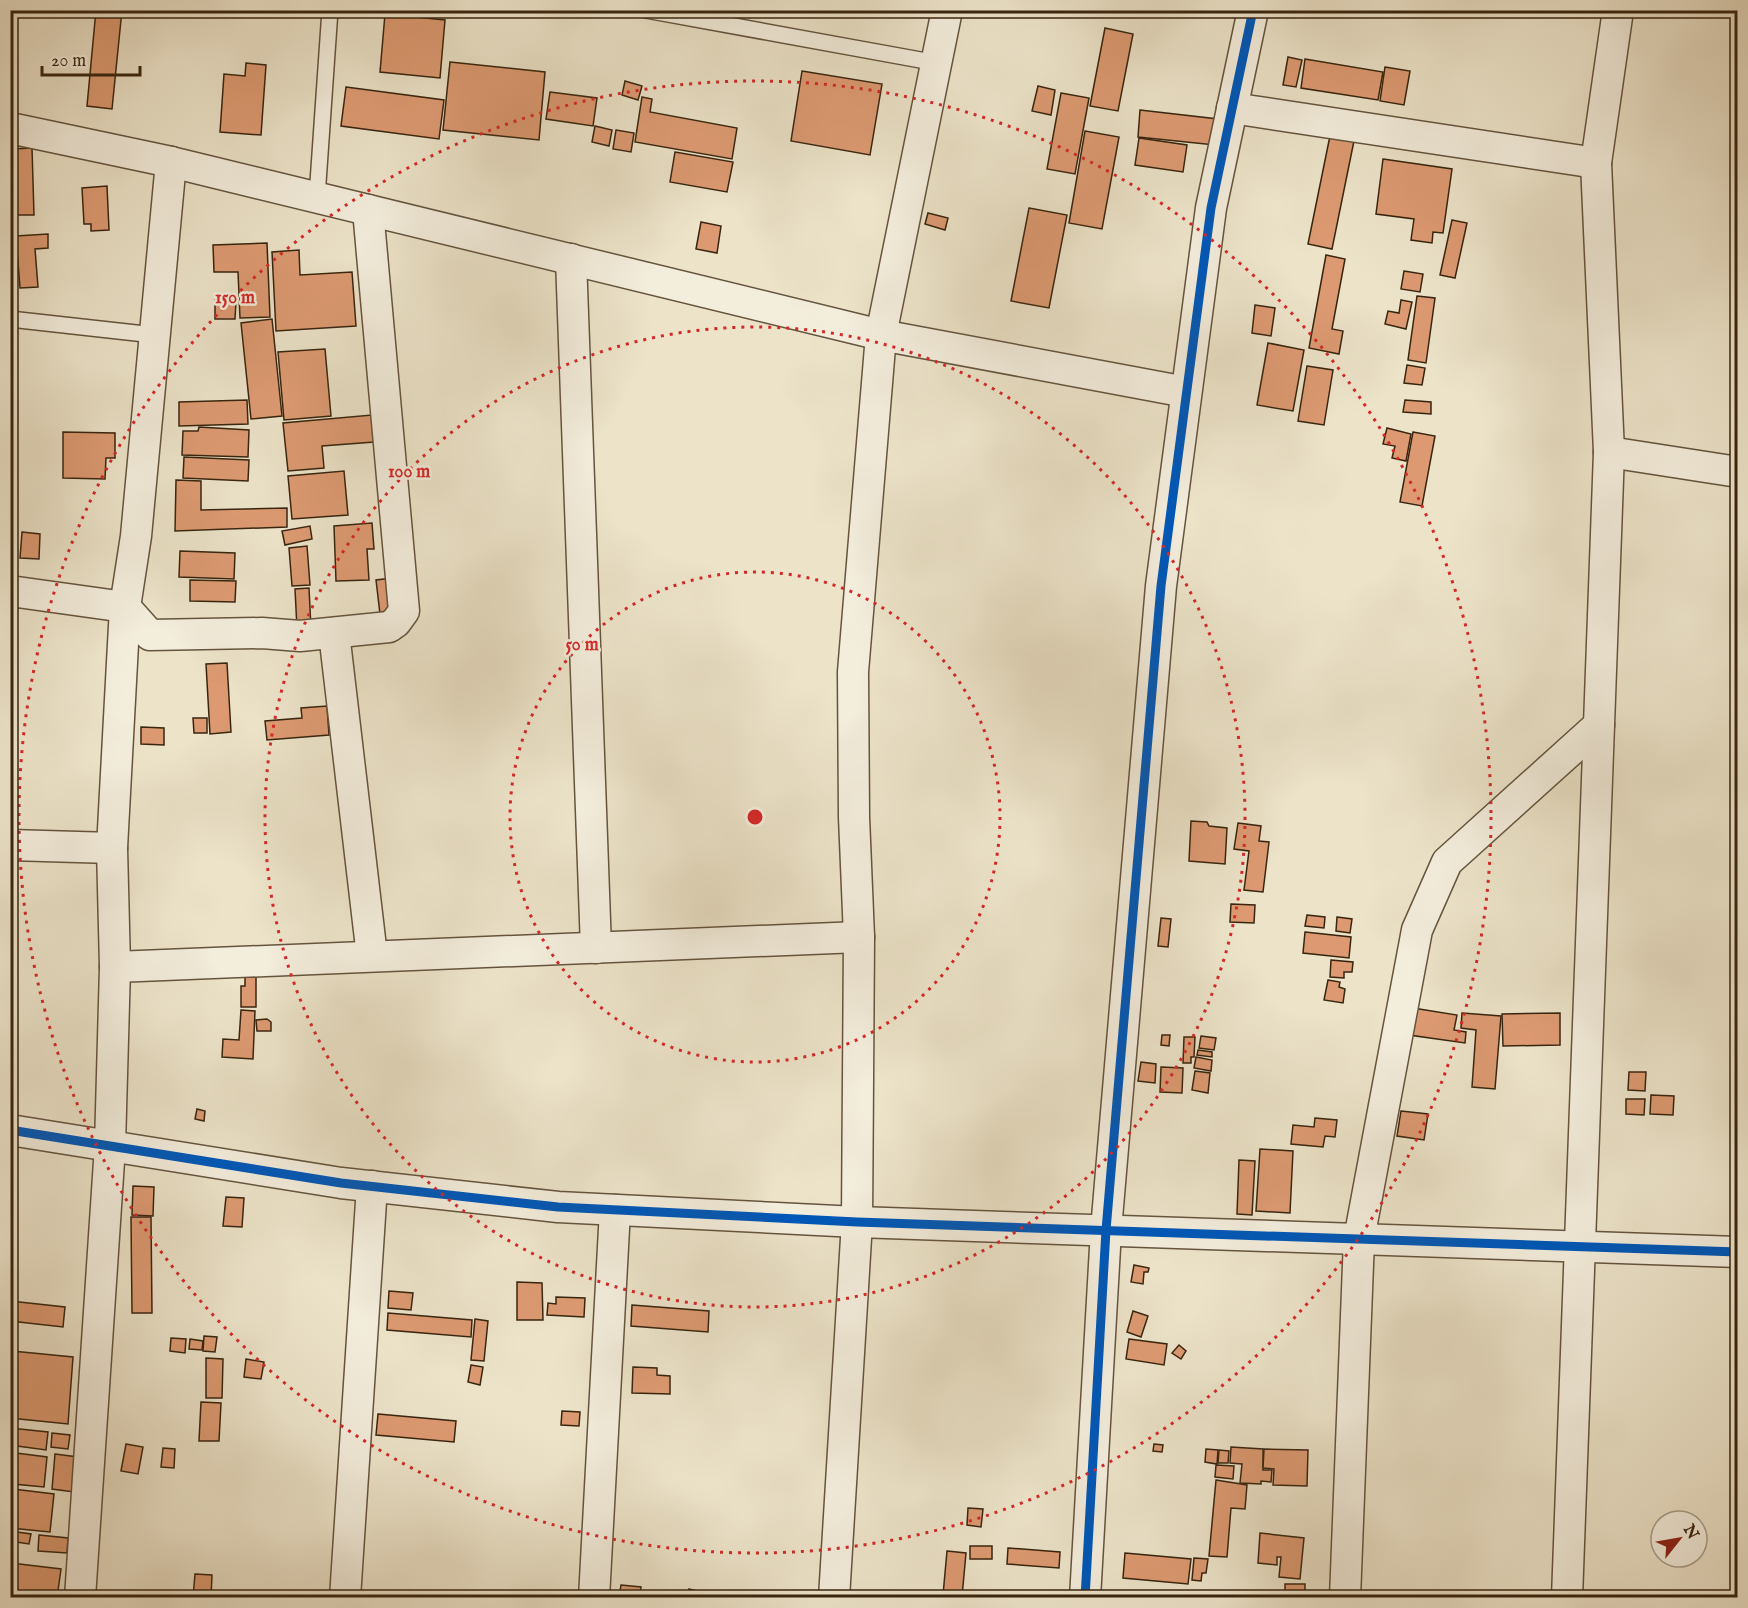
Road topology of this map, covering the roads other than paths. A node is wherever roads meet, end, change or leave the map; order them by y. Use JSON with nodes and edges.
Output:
{"nodes":[{"id":1,"x":330,"y":10,"type":"edge"},
{"id":2,"x":646,"y":10,"type":"edge"},
{"id":3,"x":947,"y":10,"type":"edge"},
{"id":4,"x":1254,"y":10,"type":"edge"},
{"id":5,"x":1618,"y":10,"type":"edge"},
{"id":6,"x":937,"y":63,"type":"junction"},
{"id":7,"x":1232,"y":108,"type":"junction"},
{"id":8,"x":10,"y":128,"type":"edge"},
{"id":9,"x":171,"y":162,"type":"junction"},
{"id":10,"x":1596,"y":163,"type":"junction"},
{"id":11,"x":317,"y":197,"type":"junction"},
{"id":12,"x":368,"y":210,"type":"junction"},
{"id":13,"x":571,"y":259,"type":"junction"},
{"id":14,"x":10,"y":319,"type":"edge"},
{"id":15,"x":154,"y":335,"type":"junction"},
{"id":16,"x":881,"y":335,"type":"junction"},
{"id":17,"x":1186,"y":392,"type":"junction"},
{"id":18,"x":1609,"y":452,"type":"junction"},
{"id":19,"x":1737,"y":472,"type":"edge"},
{"id":20,"x":10,"y":591,"type":"edge"},
{"id":21,"x":125,"y":607,"type":"junction"},
{"id":22,"x":334,"y":633,"type":"junction"},
{"id":23,"x":1599,"y":725,"type":"junction"},
{"id":24,"x":10,"y":845,"type":"edge"},
{"id":25,"x":112,"y":848,"type":"junction"},
{"id":26,"x":859,"y":937,"type":"junction"},
{"id":27,"x":596,"y":948,"type":"junction"},
{"id":28,"x":372,"y":956,"type":"junction"},
{"id":29,"x":115,"y":967,"type":"junction"},
{"id":30,"x":10,"y":1130,"type":"edge"},
{"id":31,"x":110,"y":1146,"type":"junction"},
{"id":32,"x":372,"y":1186,"type":"junction"},
{"id":33,"x":615,"y":1210,"type":"junction"},
{"id":34,"x":857,"y":1222,"type":"junction"},
{"id":35,"x":1106,"y":1230,"type":"junction"},
{"id":36,"x":1359,"y":1239,"type":"junction"},
{"id":37,"x":1580,"y":1247,"type":"junction"},
{"id":38,"x":1737,"y":1252,"type":"edge"},
{"id":39,"x":80,"y":1598,"type":"edge"},
{"id":40,"x":345,"y":1598,"type":"edge"},
{"id":41,"x":594,"y":1598,"type":"edge"},
{"id":42,"x":834,"y":1598,"type":"edge"},
{"id":43,"x":1085,"y":1598,"type":"edge"},
{"id":44,"x":1345,"y":1598,"type":"edge"},
{"id":45,"x":1567,"y":1598,"type":"edge"}],
"edges":[{"from":1,"to":11,"type":"lane"},
{"from":2,"to":6,"type":"lane"},
{"from":3,"to":6,"type":"street"},
{"from":4,"to":7,"type":"street"},
{"from":5,"to":10,"type":"street"},
{"from":6,"to":16,"type":"street"},
{"from":7,"to":10,"type":"street"},
{"from":7,"to":17,"type":"street"},
{"from":8,"to":9,"type":"street"},
{"from":9,"to":11,"type":"street"},
{"from":9,"to":15,"type":"street"},
{"from":10,"to":18,"type":"street"},
{"from":11,"to":12,"type":"street"},
{"from":12,"to":13,"type":"street"},
{"from":12,"to":22,"type":"street"},
{"from":13,"to":16,"type":"street"},
{"from":13,"to":27,"type":"street"},
{"from":14,"to":15,"type":"lane"},
{"from":15,"to":21,"type":"street"},
{"from":16,"to":17,"type":"street"},
{"from":16,"to":26,"type":"street"},
{"from":17,"to":35,"type":"street"},
{"from":18,"to":19,"type":"street"},
{"from":18,"to":23,"type":"street"},
{"from":20,"to":21,"type":"street"},
{"from":21,"to":22,"type":"street"},
{"from":21,"to":25,"type":"street"},
{"from":22,"to":28,"type":"street"},
{"from":23,"to":36,"type":"street"},
{"from":23,"to":37,"type":"street"},
{"from":24,"to":25,"type":"street"},
{"from":25,"to":29,"type":"street"},
{"from":26,"to":27,"type":"street"},
{"from":26,"to":34,"type":"street"},
{"from":27,"to":28,"type":"street"},
{"from":28,"to":29,"type":"street"},
{"from":29,"to":31,"type":"street"},
{"from":30,"to":31,"type":"street"},
{"from":31,"to":32,"type":"street"},
{"from":31,"to":39,"type":"street"},
{"from":32,"to":33,"type":"street"},
{"from":32,"to":40,"type":"street"},
{"from":33,"to":34,"type":"street"},
{"from":33,"to":41,"type":"street"},
{"from":34,"to":35,"type":"street"},
{"from":34,"to":42,"type":"street"},
{"from":35,"to":36,"type":"street"},
{"from":35,"to":43,"type":"street"},
{"from":36,"to":37,"type":"street"},
{"from":36,"to":44,"type":"street"},
{"from":37,"to":38,"type":"street"},
{"from":37,"to":45,"type":"street"}]}
